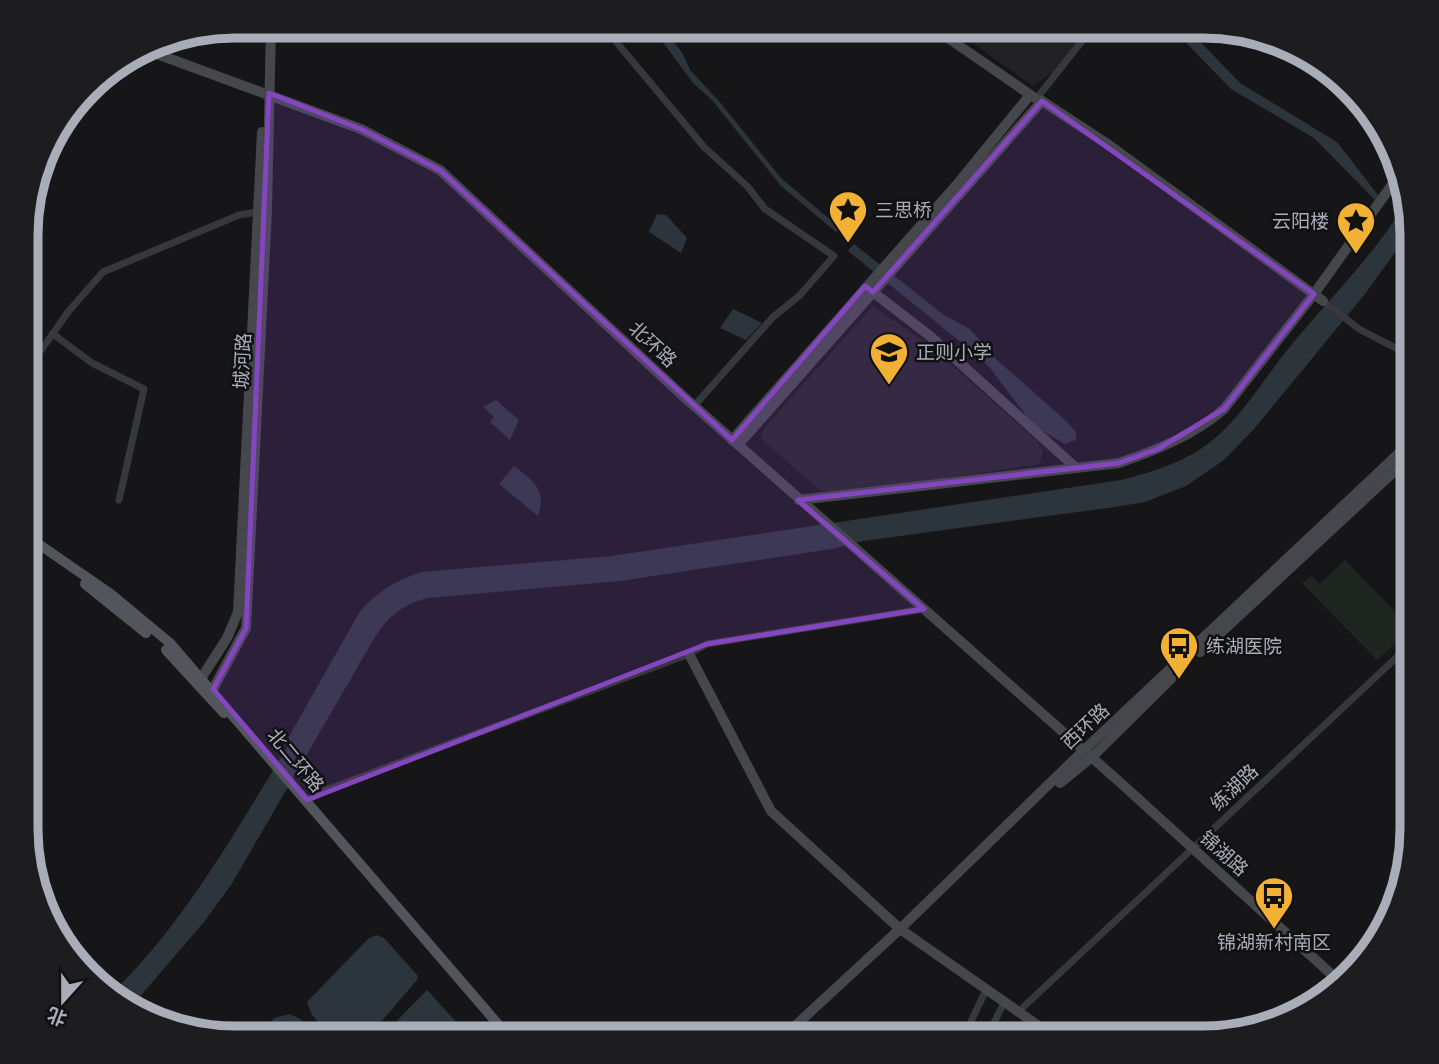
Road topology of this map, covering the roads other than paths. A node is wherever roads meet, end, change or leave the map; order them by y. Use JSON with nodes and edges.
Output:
{"nodes":[{"id":1,"x":264,"y":38,"type":"edge"},
{"id":2,"x":270,"y":38,"type":"edge"},
{"id":3,"x":613,"y":38,"type":"edge"},
{"id":4,"x":949,"y":39,"type":"edge"},
{"id":5,"x":1083,"y":39,"type":"edge"},
{"id":6,"x":159,"y":55,"type":"edge"},
{"id":7,"x":266,"y":92,"type":"junction"},
{"id":8,"x":1036,"y":98,"type":"junction"},
{"id":9,"x":1393,"y":183,"type":"edge"},
{"id":10,"x":263,"y":211,"type":"junction"},
{"id":11,"x":869,"y":289,"type":"junction"},
{"id":12,"x":1314,"y":294,"type":"junction"},
{"id":13,"x":1324,"y":301,"type":"joint"},
{"id":14,"x":53,"y":334,"type":"junction"},
{"id":15,"x":1400,"y":350,"type":"edge"},
{"id":16,"x":38,"y":355,"type":"edge"},
{"id":17,"x":694,"y":406,"type":"junction"},
{"id":18,"x":735,"y":443,"type":"junction"},
{"id":19,"x":1400,"y":453,"type":"edge"},
{"id":20,"x":1400,"y":466,"type":"edge"},
{"id":21,"x":1075,"y":467,"type":"junction"},
{"id":22,"x":119,"y":500,"type":"dead end"},
{"id":23,"x":799,"y":500,"type":"junction"},
{"id":24,"x":39,"y":544,"type":"edge"},
{"id":25,"x":39,"y":552,"type":"edge"},
{"id":26,"x":924,"y":609,"type":"junction"},
{"id":27,"x":689,"y":654,"type":"junction"},
{"id":28,"x":1400,"y":654,"type":"edge"},
{"id":29,"x":202,"y":677,"type":"junction"},
{"id":30,"x":213,"y":689,"type":"junction"},
{"id":31,"x":1088,"y":754,"type":"junction"},
{"id":32,"x":270,"y":761,"type":"junction"},
{"id":33,"x":301,"y":796,"type":"junction"},
{"id":34,"x":1193,"y":848,"type":"junction"},
{"id":35,"x":902,"y":931,"type":"junction"},
{"id":36,"x":1334,"y":976,"type":"edge"},
{"id":37,"x":986,"y":990,"type":"junction"},
{"id":38,"x":1004,"y":1003,"type":"junction"},
{"id":39,"x":1017,"y":1013,"type":"junction"},
{"id":40,"x":490,"y":1025,"type":"edge"},
{"id":41,"x":499,"y":1025,"type":"edge"},
{"id":42,"x":796,"y":1026,"type":"edge"},
{"id":43,"x":804,"y":1026,"type":"edge"},
{"id":44,"x":969,"y":1026,"type":"edge"},
{"id":45,"x":992,"y":1026,"type":"edge"},
{"id":46,"x":1037,"y":1026,"type":"edge"}],
"edges":[{"from":1,"to":7,"type":"main road","name":"城河路"},
{"from":2,"to":7,"type":"main road","name":"城河路"},
{"from":3,"to":17,"type":"street"},
{"from":4,"to":8,"type":"main road"},
{"from":5,"to":8,"type":"street"},
{"from":6,"to":7,"type":"main road","name":"北环路"},
{"from":7,"to":10,"type":"main road","name":"城河路"},
{"from":7,"to":17,"type":"main road","name":"北环路"},
{"from":8,"to":11,"type":"main road"},
{"from":8,"to":12,"type":"main road"},
{"from":9,"to":12,"type":"main road"},
{"from":10,"to":14,"type":"street"},
{"from":10,"to":29,"type":"main road","name":"城河路"},
{"from":10,"to":30,"type":"main road","name":"城河路"},
{"from":11,"to":18,"type":"main road"},
{"from":11,"to":21,"type":"main road"},
{"from":12,"to":13,"type":"main road"},
{"from":12,"to":21,"type":"main road"},
{"from":13,"to":15,"type":"street"},
{"from":14,"to":16,"type":"street"},
{"from":14,"to":22,"type":"street"},
{"from":17,"to":18,"type":"main road","name":"北环路"},
{"from":18,"to":23,"type":"main road","name":"北环路"},
{"from":19,"to":31,"type":"main road","name":"西环路"},
{"from":20,"to":31,"type":"main road","name":"西环路"},
{"from":21,"to":23,"type":"main road"},
{"from":23,"to":26,"type":"main road","name":"北环路"},
{"from":24,"to":29,"type":"main road","name":"北二环路"},
{"from":25,"to":32,"type":"main road","name":"北二环路"},
{"from":26,"to":27,"type":"street"},
{"from":26,"to":31,"type":"main road","name":"北环路"},
{"from":27,"to":33,"type":"street"},
{"from":27,"to":35,"type":"main road"},
{"from":28,"to":34,"type":"street","name":"练湖路"},
{"from":29,"to":30,"type":"main road","name":"北二环路"},
{"from":30,"to":32,"type":"main road","name":"北二环路"},
{"from":31,"to":34,"type":"main road","name":"锦湖路"},
{"from":31,"to":35,"type":"main road","name":"西环路"},
{"from":32,"to":33,"type":"main road","name":"北二环路"},
{"from":33,"to":40,"type":"main road","name":"北二环路"},
{"from":33,"to":41,"type":"main road","name":"北二环路"},
{"from":34,"to":36,"type":"main road","name":"锦湖路"},
{"from":34,"to":39,"type":"street","name":"练湖路"},
{"from":35,"to":37,"type":"main road"},
{"from":35,"to":42,"type":"main road","name":"西环路"},
{"from":35,"to":43,"type":"main road","name":"西环路"},
{"from":37,"to":38,"type":"main road"},
{"from":37,"to":44,"type":"street"},
{"from":38,"to":39,"type":"main road"},
{"from":38,"to":45,"type":"street"},
{"from":39,"to":46,"type":"main road"}]}
